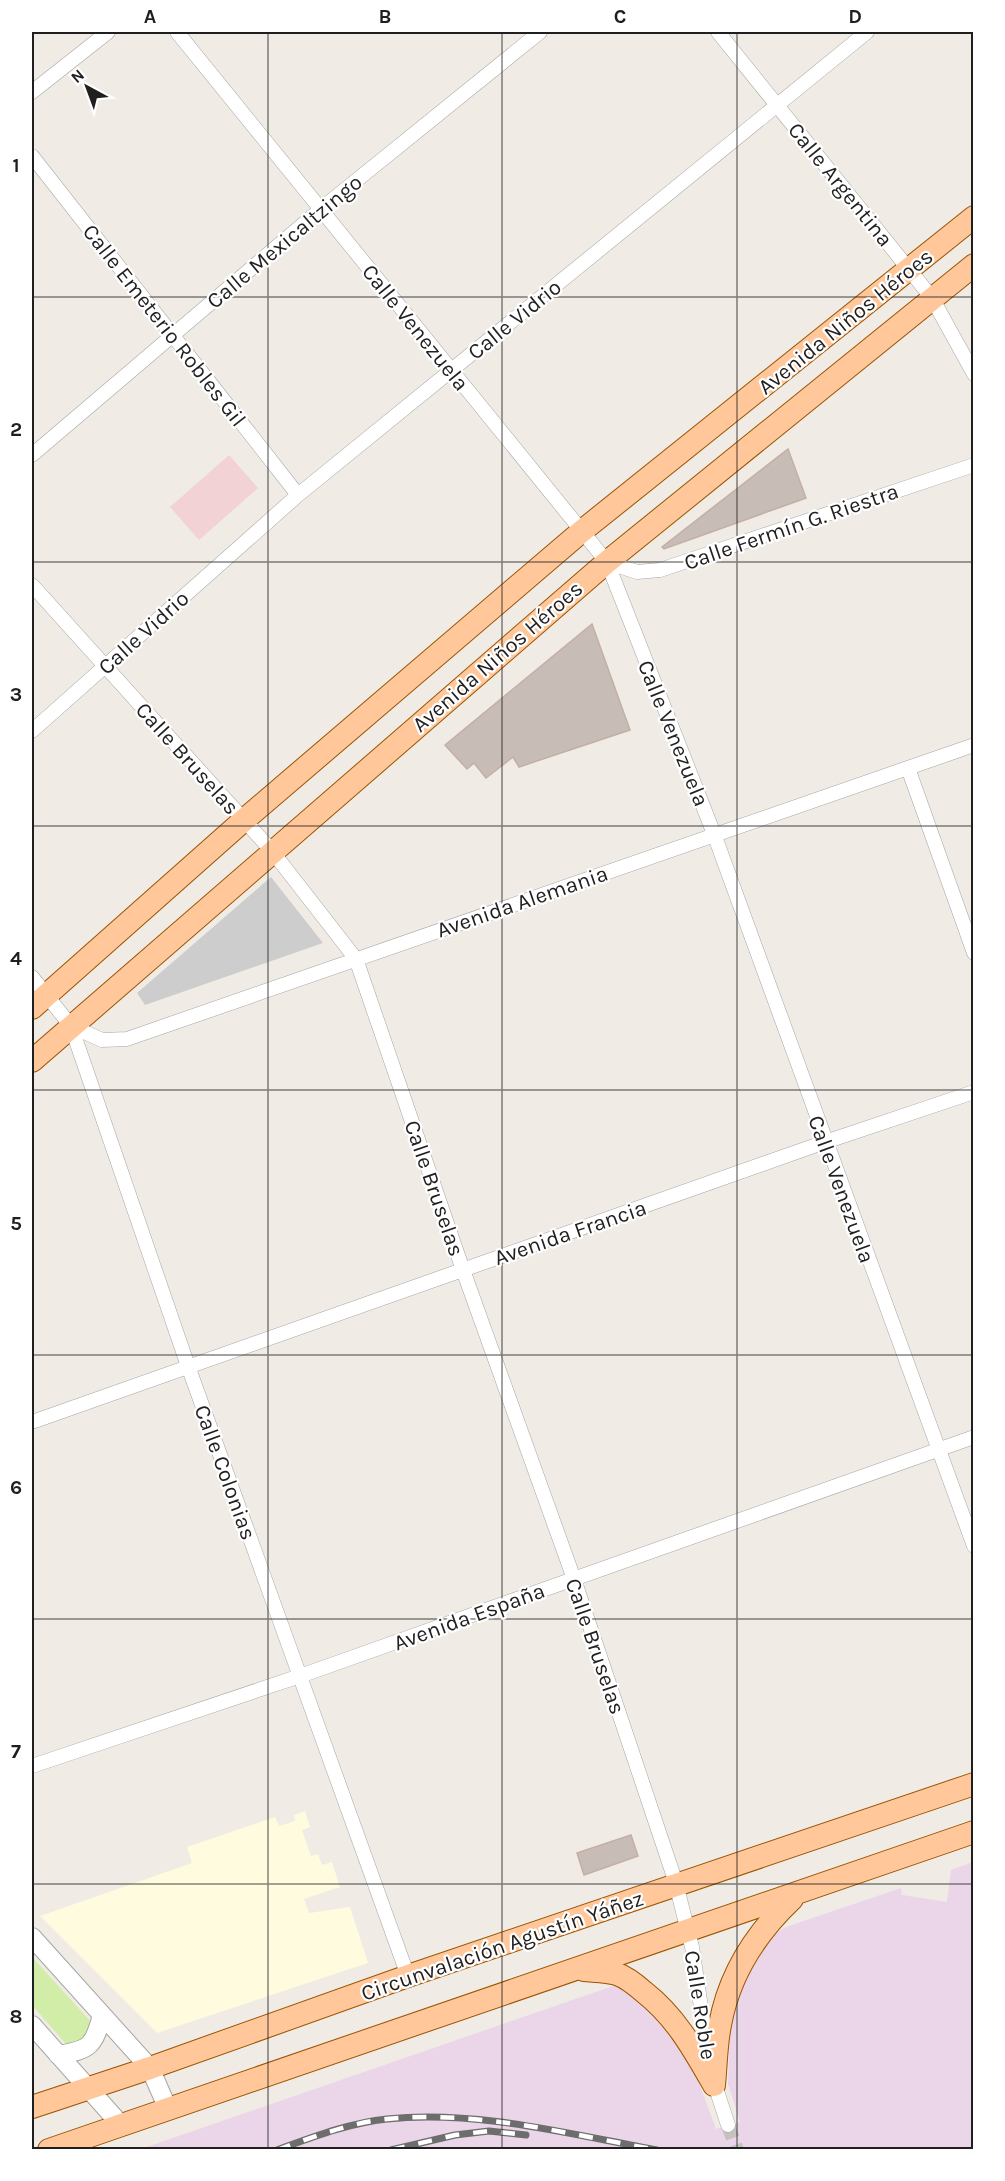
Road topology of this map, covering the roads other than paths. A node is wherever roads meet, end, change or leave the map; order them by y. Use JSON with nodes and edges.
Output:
{"nodes":[{"id":1,"x":108,"y":32,"type":"edge"},
{"id":2,"x":177,"y":32,"type":"edge"},
{"id":3,"x":540,"y":32,"type":"edge"},
{"id":4,"x":718,"y":32,"type":"edge"},
{"id":5,"x":867,"y":32,"type":"edge"},
{"id":6,"x":32,"y":92,"type":"edge"},
{"id":7,"x":777,"y":105,"type":"junction"},
{"id":8,"x":32,"y":156,"type":"edge"},
{"id":9,"x":321,"y":209,"type":"junction"},
{"id":10,"x":974,"y":217,"type":"edge"},
{"id":11,"x":974,"y":265,"type":"edge"},
{"id":12,"x":909,"y":269,"type":"junction"},
{"id":13,"x":932,"y":298,"type":"junction"},
{"id":14,"x":172,"y":334,"type":"junction"},
{"id":15,"x":451,"y":370,"type":"junction"},
{"id":16,"x":974,"y":374,"type":"edge"},
{"id":17,"x":32,"y":455,"type":"edge"},
{"id":18,"x":974,"y":465,"type":"edge"},
{"id":19,"x":298,"y":495,"type":"junction"},
{"id":20,"x":582,"y":531,"type":"junction"},
{"id":21,"x":607,"y":562,"type":"junction"},
{"id":22,"x":32,"y":585,"type":"edge"},
{"id":23,"x":105,"y":666,"type":"junction"},
{"id":24,"x":32,"y":731,"type":"edge"},
{"id":25,"x":974,"y":745,"type":"edge"},
{"id":26,"x":908,"y":768,"type":"junction"},
{"id":27,"x":244,"y":820,"type":"junction"},
{"id":28,"x":714,"y":834,"type":"junction"},
{"id":29,"x":272,"y":850,"type":"junction"},
{"id":30,"x":974,"y":953,"type":"edge"},
{"id":31,"x":356,"y":959,"type":"junction"},
{"id":32,"x":32,"y":977,"type":"edge"},
{"id":33,"x":39,"y":1001,"type":"edge"},
{"id":34,"x":71,"y":1026,"type":"junction"},
{"id":35,"x":32,"y":1061,"type":"edge"},
{"id":36,"x":974,"y":1092,"type":"edge"},
{"id":37,"x":825,"y":1142,"type":"junction"},
{"id":38,"x":463,"y":1270,"type":"junction"},
{"id":39,"x":188,"y":1366,"type":"junction"},
{"id":40,"x":32,"y":1422,"type":"edge"},
{"id":41,"x":974,"y":1437,"type":"edge"},
{"id":42,"x":938,"y":1449,"type":"junction"},
{"id":43,"x":974,"y":1546,"type":"edge"},
{"id":44,"x":574,"y":1579,"type":"junction"},
{"id":45,"x":300,"y":1677,"type":"junction"},
{"id":46,"x":32,"y":1766,"type":"edge"},
{"id":47,"x":974,"y":1784,"type":"edge"},
{"id":48,"x":974,"y":1832,"type":"edge"},
{"id":49,"x":676,"y":1885,"type":"junction"},
{"id":50,"x":799,"y":1892,"type":"junction"},
{"id":51,"x":688,"y":1931,"type":"junction"},
{"id":52,"x":32,"y":1937,"type":"edge"},
{"id":53,"x":576,"y":1969,"type":"junction"},
{"id":54,"x":408,"y":1976,"type":"junction"},
{"id":55,"x":102,"y":2015,"type":"junction"},
{"id":56,"x":32,"y":2025,"type":"edge"},
{"id":57,"x":58,"y":2055,"type":"junction"},
{"id":58,"x":150,"y":2068,"type":"junction"},
{"id":59,"x":714,"y":2085,"type":"junction"},
{"id":60,"x":87,"y":2087,"type":"junction"},
{"id":61,"x":32,"y":2107,"type":"edge"},
{"id":62,"x":168,"y":2109,"type":"junction"},
{"id":63,"x":121,"y":2125,"type":"junction"},
{"id":64,"x":728,"y":2125,"type":"tunnel mouth"},
{"id":65,"x":49,"y":2150,"type":"edge"}],
"edges":[{"from":1,"to":6,"type":"street"},
{"from":2,"to":9,"type":"street","name":"Calle Venezuela"},
{"from":3,"to":9,"type":"street","name":"Calle Mexicaltzingo"},
{"from":4,"to":7,"type":"street","name":"Calle Argentina"},
{"from":5,"to":7,"type":"street","name":"Calle Vidrio"},
{"from":7,"to":12,"type":"street","name":"Calle Argentina"},
{"from":7,"to":15,"type":"street","name":"Calle Vidrio"},
{"from":8,"to":14,"type":"street","name":"Calle Emeterio Robles Gil"},
{"from":9,"to":14,"type":"street","name":"Calle Mexicaltzingo"},
{"from":9,"to":15,"type":"street","name":"Calle Venezuela"},
{"from":10,"to":12,"type":"main road","name":"Avenida Niños Héroes"},
{"from":11,"to":13,"type":"main road","name":"Avenida Niños Héroes"},
{"from":12,"to":13,"type":"street","name":"Calle Argentina"},
{"from":12,"to":20,"type":"main road","name":"Avenida Niños Héroes"},
{"from":13,"to":16,"type":"street","name":"Calle Argentina"},
{"from":13,"to":21,"type":"main road","name":"Avenida Niños Héroes"},
{"from":14,"to":17,"type":"street","name":"Calle Mexicaltzingo"},
{"from":14,"to":19,"type":"street","name":"Calle Emeterio Robles Gil"},
{"from":15,"to":19,"type":"street","name":"Calle Vidrio"},
{"from":15,"to":20,"type":"street","name":"Calle Venezuela"},
{"from":18,"to":21,"type":"street","name":"Calle Fermín G. Riestra"},
{"from":19,"to":23,"type":"street","name":"Calle Vidrio"},
{"from":20,"to":21,"type":"street","name":"Calle Venezuela"},
{"from":20,"to":27,"type":"main road","name":"Avenida Niños Héroes"},
{"from":21,"to":28,"type":"street","name":"Calle Venezuela"},
{"from":21,"to":29,"type":"main road","name":"Avenida Niños Héroes"},
{"from":22,"to":23,"type":"street","name":"Calle Bruselas"},
{"from":23,"to":24,"type":"street","name":"Calle Vidrio"},
{"from":23,"to":27,"type":"street","name":"Calle Bruselas"},
{"from":25,"to":26,"type":"street","name":"Avenida Alemania"},
{"from":26,"to":28,"type":"street","name":"Avenida Alemania"},
{"from":26,"to":30,"type":"street"},
{"from":27,"to":29,"type":"street","name":"Calle Bruselas"},
{"from":27,"to":33,"type":"main road","name":"Avenida Niños Héroes"},
{"from":28,"to":31,"type":"street","name":"Avenida Alemania"},
{"from":28,"to":37,"type":"street","name":"Calle Venezuela"},
{"from":29,"to":31,"type":"street","name":"Calle Bruselas"},
{"from":29,"to":34,"type":"main road","name":"Avenida Niños Héroes"},
{"from":31,"to":34,"type":"street","name":"Avenida Alemania"},
{"from":31,"to":38,"type":"street","name":"Calle Bruselas"},
{"from":32,"to":33,"type":"street","name":"Calle Colonias"},
{"from":33,"to":34,"type":"street","name":"Calle Colonias"},
{"from":34,"to":35,"type":"main road","name":"Avenida Niños Héroes"},
{"from":34,"to":39,"type":"street","name":"Calle Colonias"},
{"from":36,"to":37,"type":"street","name":"Avenida Francia"},
{"from":37,"to":38,"type":"street","name":"Avenida Francia"},
{"from":37,"to":42,"type":"street","name":"Calle Venezuela"},
{"from":38,"to":39,"type":"street","name":"Avenida Francia"},
{"from":38,"to":44,"type":"street","name":"Calle Bruselas"},
{"from":39,"to":40,"type":"street","name":"Avenida Francia"},
{"from":39,"to":45,"type":"street","name":"Calle Colonias"},
{"from":41,"to":42,"type":"street","name":"Avenida España"},
{"from":42,"to":43,"type":"street","name":"Calle Venezuela"},
{"from":42,"to":44,"type":"street","name":"Avenida España"},
{"from":44,"to":45,"type":"street","name":"Avenida España"},
{"from":44,"to":49,"type":"street","name":"Calle Bruselas"},
{"from":45,"to":46,"type":"street","name":"Avenida España"},
{"from":45,"to":54,"type":"street","name":"Calle Colonias"},
{"from":47,"to":49,"type":"main road","name":"Circunvalación Agustín Yáñez"},
{"from":48,"to":50,"type":"main road","name":"Circunvalación Agustín Yáñez"},
{"from":49,"to":51,"type":"street","name":"Calle Roble"},
{"from":49,"to":54,"type":"main road","name":"Circunvalación Agustín Yáñez"},
{"from":50,"to":51,"type":"main road","name":"Circunvalación Agustín Yáñez"},
{"from":50,"to":59,"type":"main road"},
{"from":51,"to":53,"type":"main road","name":"Circunvalación Agustín Yáñez"},
{"from":51,"to":59,"type":"street","name":"Calle Roble"},
{"from":52,"to":55,"type":"street"},
{"from":53,"to":59,"type":"main road"},
{"from":53,"to":62,"type":"main road","name":"Circunvalación Agustín Yáñez"},
{"from":54,"to":58,"type":"main road","name":"Circunvalación Agustín Yáñez"},
{"from":55,"to":57,"type":"street"},
{"from":55,"to":58,"type":"street"},
{"from":56,"to":57,"type":"street"},
{"from":57,"to":60,"type":"street"},
{"from":58,"to":60,"type":"main road","name":"Circunvalación Agustín Yáñez"},
{"from":58,"to":62,"type":"street"},
{"from":59,"to":64,"type":"street","name":"Calle Roble"},
{"from":60,"to":61,"type":"main road","name":"Circunvalación Agustín Yáñez"},
{"from":60,"to":63,"type":"street"},
{"from":62,"to":63,"type":"main road","name":"Circunvalación Agustín Yáñez"},
{"from":63,"to":65,"type":"main road","name":"Circunvalación Agustín Yáñez"}]}
